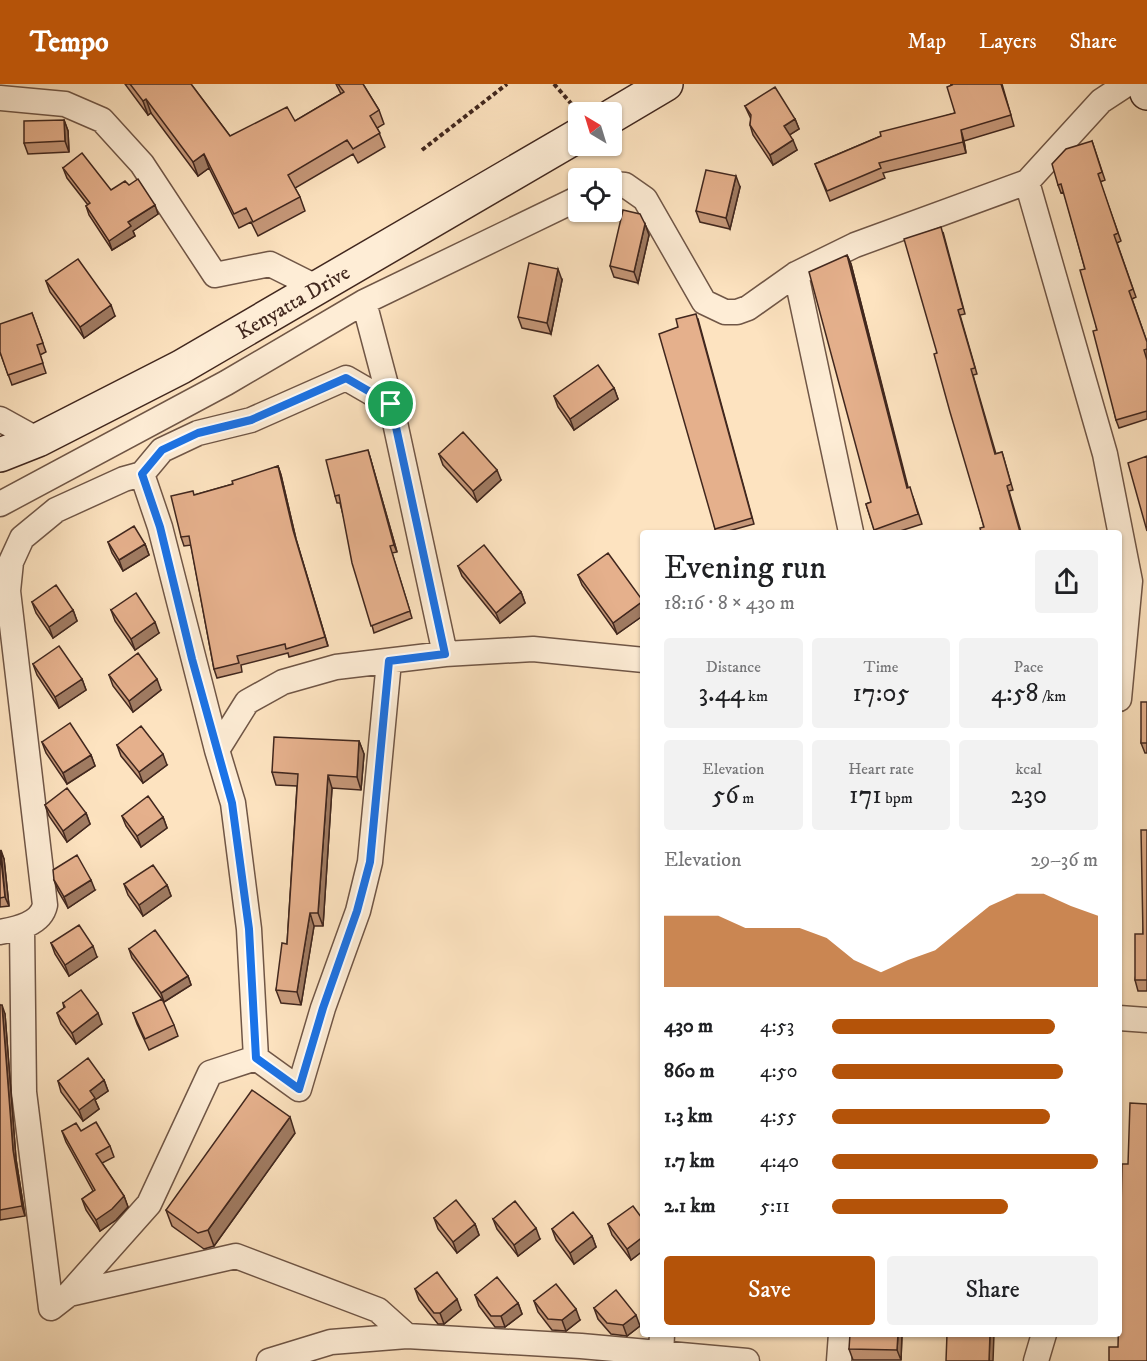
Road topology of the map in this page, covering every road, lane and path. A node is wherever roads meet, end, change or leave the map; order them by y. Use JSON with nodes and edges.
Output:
{"nodes":[{"id":1,"x":507,"y":84,"type":"edge"},
{"id":2,"x":554,"y":84,"type":"edge"},
{"id":3,"x":666,"y":84,"type":"edge"},
{"id":4,"x":1127,"y":84,"type":"edge"},
{"id":5,"x":1144,"y":84,"type":"edge"},
{"id":6,"x":1147,"y":93,"type":"edge"},
{"id":7,"x":0,"y":98,"type":"edge"},
{"id":8,"x":570,"y":102,"type":"edge"},
{"id":9,"x":622,"y":110,"type":"edge"},
{"id":10,"x":568,"y":141,"type":"edge"},
{"id":11,"x":422,"y":150,"type":"dead end"},
{"id":12,"x":1027,"y":183,"type":"junction"},
{"id":13,"x":622,"y":185,"type":"edge"},
{"id":14,"x":568,"y":203,"type":"edge"},
{"id":15,"x":796,"y":274,"type":"junction"},
{"id":16,"x":318,"y":288,"type":"junction"},
{"id":17,"x":363,"y":302,"type":"junction"},
{"id":18,"x":391,"y":404,"type":"junction"},
{"id":19,"x":0,"y":419,"type":"edge"},
{"id":20,"x":38,"y":440,"type":"junction"},
{"id":21,"x":0,"y":456,"type":"edge"},
{"id":22,"x":142,"y":474,"type":"junction"},
{"id":23,"x":0,"y":504,"type":"edge"},
{"id":24,"x":851,"y":530,"type":"edge"},
{"id":25,"x":1120,"y":530,"type":"edge"},
{"id":26,"x":1122,"y":540,"type":"edge"},
{"id":27,"x":445,"y":654,"type":"junction"},
{"id":28,"x":640,"y":660,"type":"edge"},
{"id":29,"x":389,"y":661,"type":"junction"},
{"id":30,"x":1122,"y":667,"type":"edge"},
{"id":31,"x":217,"y":750,"type":"junction"},
{"id":32,"x":11,"y":930,"type":"edge"},
{"id":33,"x":1122,"y":1018,"type":"edge"},
{"id":34,"x":1147,"y":1020,"type":"edge"},
{"id":35,"x":256,"y":1058,"type":"junction"},
{"id":36,"x":69,"y":1294,"type":"junction"},
{"id":37,"x":407,"y":1336,"type":"junction"},
{"id":38,"x":841,"y":1337,"type":"edge"},
{"id":39,"x":1043,"y":1337,"type":"edge"},
{"id":40,"x":661,"y":1344,"type":"edge"},
{"id":41,"x":269,"y":1361,"type":"edge"},
{"id":42,"x":747,"y":1361,"type":"edge"},
{"id":43,"x":838,"y":1361,"type":"edge"},
{"id":44,"x":1036,"y":1361,"type":"edge"}],
"edges":[{"from":1,"to":11,"type":"path"},
{"from":2,"to":8,"type":"path"},
{"from":3,"to":9,"type":"main road"},
{"from":4,"to":12,"type":"street"},
{"from":5,"to":6,"type":"main road"},
{"from":7,"to":16,"type":"street"},
{"from":10,"to":16,"type":"main road","name":"Kenyatta Drive"},
{"from":12,"to":15,"type":"street"},
{"from":12,"to":25,"type":"street"},
{"from":13,"to":15,"type":"street"},
{"from":14,"to":17,"type":"street"},
{"from":15,"to":24,"type":"street"},
{"from":16,"to":20,"type":"main road","name":"Kenyatta Drive"},
{"from":17,"to":18,"type":"street"},
{"from":17,"to":23,"type":"street"},
{"from":18,"to":22,"type":"street"},
{"from":18,"to":27,"type":"street"},
{"from":19,"to":20,"type":"street"},
{"from":20,"to":21,"type":"main road","name":"Kenyatta Drive"},
{"from":22,"to":31,"type":"street"},
{"from":22,"to":32,"type":"street"},
{"from":26,"to":30,"type":"street"},
{"from":27,"to":28,"type":"street"},
{"from":27,"to":29,"type":"street"},
{"from":29,"to":31,"type":"street"},
{"from":29,"to":35,"type":"street"},
{"from":31,"to":35,"type":"street"},
{"from":32,"to":36,"type":"street"},
{"from":33,"to":34,"type":"street"},
{"from":35,"to":36,"type":"street"},
{"from":36,"to":37,"type":"street"},
{"from":37,"to":40,"type":"street"},
{"from":37,"to":41,"type":"street"},
{"from":38,"to":43,"type":"street"},
{"from":39,"to":44,"type":"street"},
{"from":40,"to":42,"type":"street"}]}
